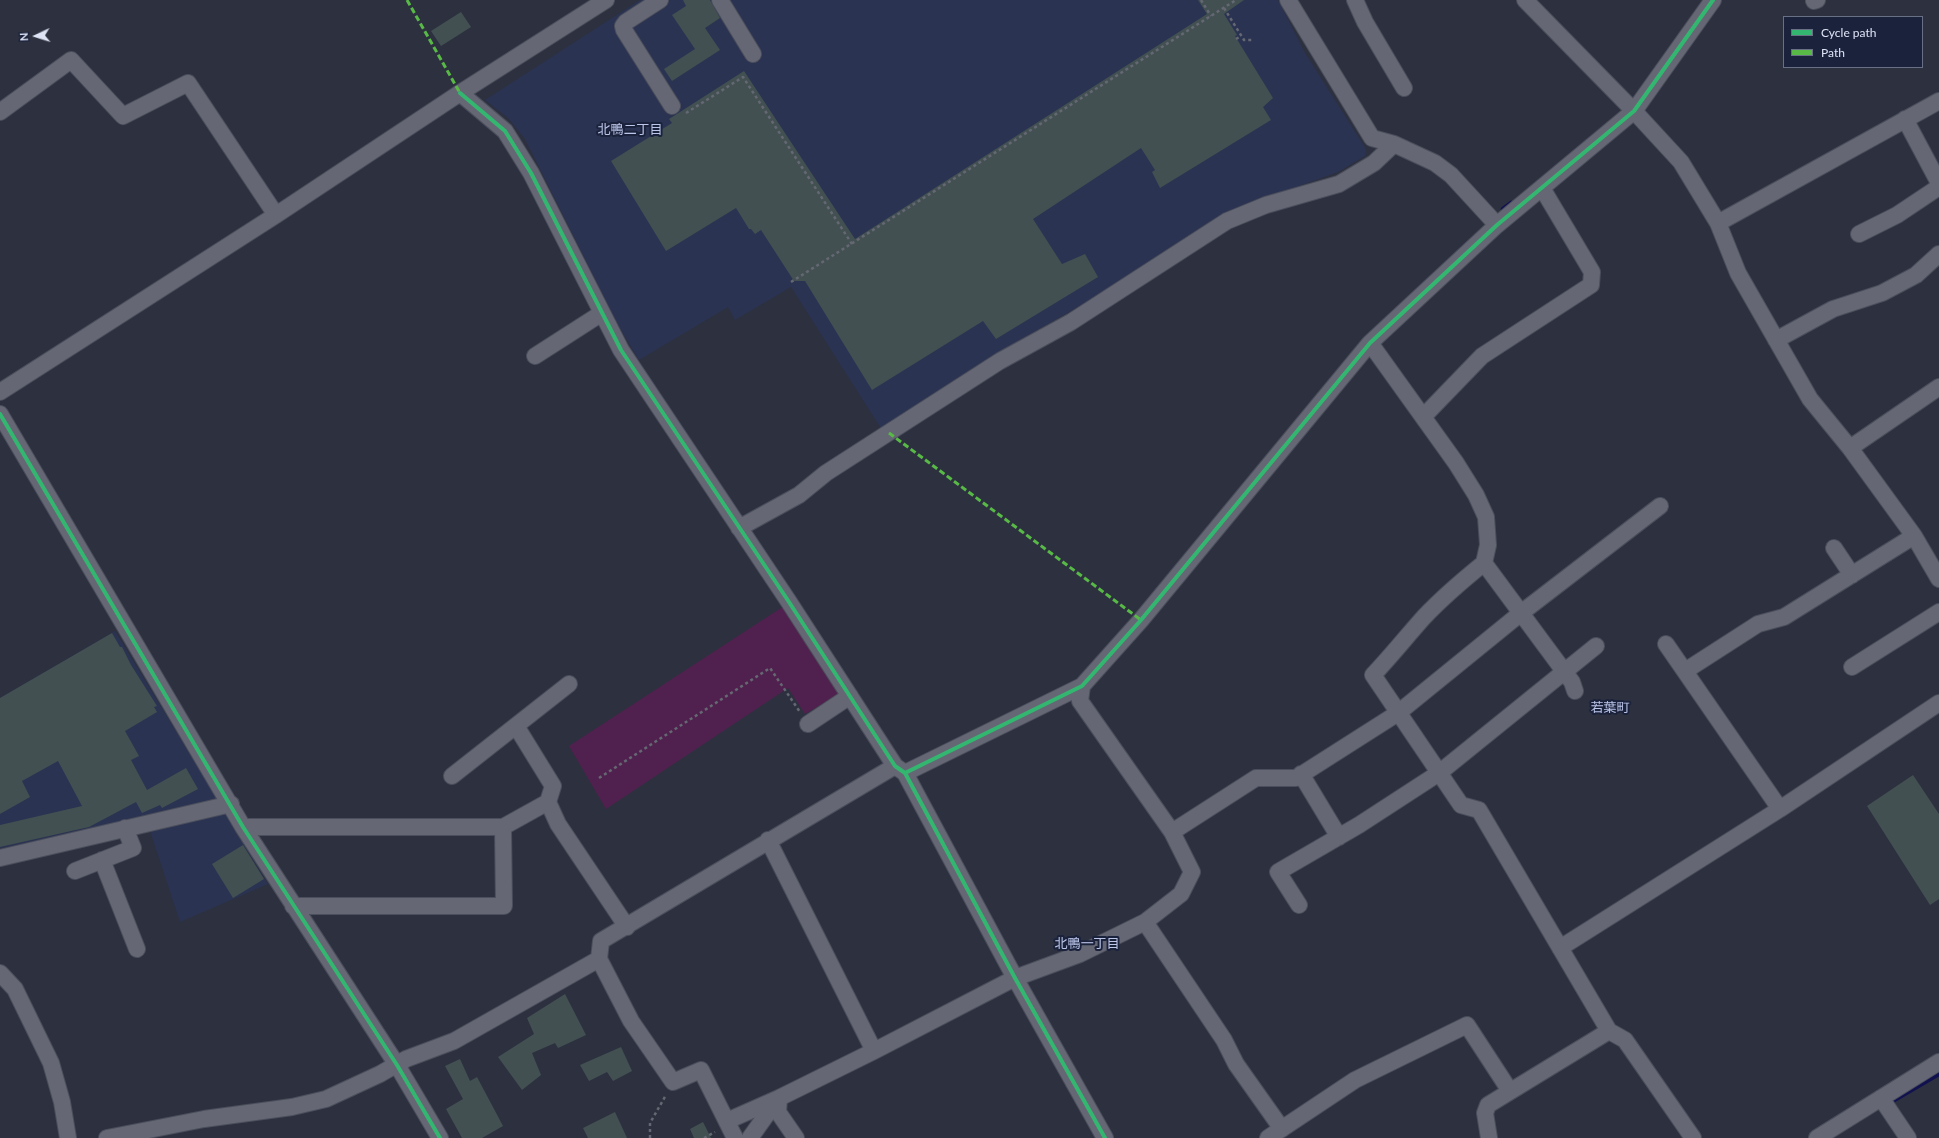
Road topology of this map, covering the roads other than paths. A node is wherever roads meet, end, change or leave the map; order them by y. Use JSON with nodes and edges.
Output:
{"nodes":[{"id":1,"x":660,"y":0,"type":"edge"},
{"id":2,"x":720,"y":0,"type":"edge"},
{"id":3,"x":1288,"y":0,"type":"edge"},
{"id":4,"x":1355,"y":0,"type":"edge"},
{"id":5,"x":1526,"y":0,"type":"edge"},
{"id":6,"x":1713,"y":0,"type":"edge"},
{"id":7,"x":597,"y":2,"type":"edge"},
{"id":8,"x":753,"y":54,"type":"dead end"},
{"id":9,"x":1404,"y":88,"type":"dead end"},
{"id":10,"x":460,"y":93,"type":"junction"},
{"id":11,"x":1939,"y":100,"type":"edge"},
{"id":12,"x":1634,"y":111,"type":"junction"},
{"id":13,"x":0,"y":112,"type":"edge"},
{"id":14,"x":676,"y":112,"type":"road end"},
{"id":15,"x":1905,"y":119,"type":"junction"},
{"id":16,"x":1394,"y":144,"type":"junction"},
{"id":17,"x":1939,"y":183,"type":"edge"},
{"id":18,"x":1939,"y":187,"type":"edge"},
{"id":19,"x":1542,"y":188,"type":"junction"},
{"id":20,"x":276,"y":215,"type":"junction"},
{"id":21,"x":1718,"y":223,"type":"junction"},
{"id":22,"x":1497,"y":225,"type":"junction"},
{"id":23,"x":1859,"y":234,"type":"dead end"},
{"id":24,"x":1939,"y":254,"type":"edge"},
{"id":25,"x":602,"y":313,"type":"junction"},
{"id":26,"x":1776,"y":340,"type":"junction"},
{"id":27,"x":1370,"y":343,"type":"junction"},
{"id":28,"x":535,"y":356,"type":"dead end"},
{"id":29,"x":1939,"y":387,"type":"edge"},
{"id":30,"x":0,"y":392,"type":"edge"},
{"id":31,"x":0,"y":414,"type":"edge"},
{"id":32,"x":1423,"y":417,"type":"junction"},
{"id":33,"x":6,"y":437,"type":"edge"},
{"id":34,"x":1850,"y":448,"type":"junction"},
{"id":35,"x":1660,"y":506,"type":"dead end"},
{"id":36,"x":739,"y":528,"type":"junction"},
{"id":37,"x":1914,"y":536,"type":"junction"},
{"id":38,"x":1834,"y":548,"type":"dead end"},
{"id":39,"x":1484,"y":563,"type":"junction"},
{"id":40,"x":1852,"y":575,"type":"junction"},
{"id":41,"x":1939,"y":579,"type":"edge"},
{"id":42,"x":1521,"y":612,"type":"junction"},
{"id":43,"x":1939,"y":612,"type":"edge"},
{"id":44,"x":1666,"y":644,"type":"dead end"},
{"id":45,"x":1596,"y":646,"type":"dead end"},
{"id":46,"x":1852,"y":666,"type":"dead end"},
{"id":47,"x":1685,"y":671,"type":"junction"},
{"id":48,"x":1565,"y":672,"type":"junction"},
{"id":49,"x":569,"y":684,"type":"dead end"},
{"id":50,"x":1082,"y":686,"type":"junction"},
{"id":51,"x":1575,"y":691,"type":"dead end"},
{"id":52,"x":850,"y":696,"type":"junction"},
{"id":53,"x":1939,"y":703,"type":"edge"},
{"id":54,"x":1398,"y":713,"type":"junction"},
{"id":55,"x":808,"y":724,"type":"road end"},
{"id":56,"x":516,"y":726,"type":"junction"},
{"id":57,"x":900,"y":769,"type":"junction"},
{"id":58,"x":1439,"y":773,"type":"junction"},
{"id":59,"x":1301,"y":774,"type":"junction"},
{"id":60,"x":452,"y":776,"type":"dead end"},
{"id":61,"x":548,"y":802,"type":"junction"},
{"id":62,"x":231,"y":804,"type":"junction"},
{"id":63,"x":1780,"y":809,"type":"junction"},
{"id":64,"x":503,"y":826,"type":"junction"},
{"id":65,"x":243,"y":827,"type":"junction"},
{"id":66,"x":125,"y":828,"type":"junction"},
{"id":67,"x":1172,"y":832,"type":"junction"},
{"id":68,"x":1339,"y":836,"type":"junction"},
{"id":69,"x":768,"y":840,"type":"junction"},
{"id":70,"x":0,"y":858,"type":"edge"},
{"id":71,"x":102,"y":860,"type":"junction"},
{"id":72,"x":75,"y":872,"type":"dead end"},
{"id":73,"x":1299,"y":905,"type":"dead end"},
{"id":74,"x":293,"y":906,"type":"junction"},
{"id":75,"x":1145,"y":922,"type":"junction"},
{"id":76,"x":627,"y":927,"type":"junction"},
{"id":77,"x":1560,"y":948,"type":"junction"},
{"id":78,"x":137,"y":949,"type":"dead end"},
{"id":79,"x":599,"y":959,"type":"junction"},
{"id":80,"x":0,"y":973,"type":"edge"},
{"id":81,"x":1015,"y":978,"type":"junction"},
{"id":82,"x":1609,"y":1031,"type":"junction"},
{"id":83,"x":874,"y":1051,"type":"junction"},
{"id":84,"x":1939,"y":1062,"type":"edge"},
{"id":85,"x":397,"y":1065,"type":"junction"},
{"id":86,"x":1510,"y":1091,"type":"junction"},
{"id":87,"x":779,"y":1098,"type":"junction"},
{"id":88,"x":1884,"y":1102,"type":"junction"},
{"id":89,"x":727,"y":1121,"type":"junction"},
{"id":90,"x":1282,"y":1129,"type":"junction"},
{"id":91,"x":68,"y":1138,"type":"edge"},
{"id":92,"x":107,"y":1138,"type":"edge"},
{"id":93,"x":440,"y":1138,"type":"edge"},
{"id":94,"x":735,"y":1138,"type":"edge"},
{"id":95,"x":750,"y":1138,"type":"edge"},
{"id":96,"x":796,"y":1138,"type":"edge"},
{"id":97,"x":1105,"y":1138,"type":"edge"},
{"id":98,"x":1268,"y":1138,"type":"edge"},
{"id":99,"x":1489,"y":1138,"type":"edge"},
{"id":100,"x":1693,"y":1138,"type":"edge"},
{"id":101,"x":1818,"y":1138,"type":"edge"},
{"id":102,"x":1908,"y":1138,"type":"edge"}],
"edges":[{"from":1,"to":14,"type":"street"},
{"from":2,"to":8,"type":"street"},
{"from":3,"to":16,"type":"street"},
{"from":4,"to":9,"type":"street"},
{"from":5,"to":12,"type":"street"},
{"from":6,"to":12,"type":"street"},
{"from":7,"to":10,"type":"street"},
{"from":10,"to":20,"type":"street"},
{"from":10,"to":25,"type":"street"},
{"from":11,"to":15,"type":"street"},
{"from":12,"to":19,"type":"street"},
{"from":12,"to":21,"type":"street"},
{"from":13,"to":20,"type":"street"},
{"from":15,"to":17,"type":"street"},
{"from":15,"to":21,"type":"street"},
{"from":16,"to":22,"type":"street"},
{"from":16,"to":36,"type":"street"},
{"from":18,"to":23,"type":"street"},
{"from":19,"to":22,"type":"street"},
{"from":19,"to":32,"type":"street"},
{"from":20,"to":30,"type":"street"},
{"from":21,"to":26,"type":"street"},
{"from":22,"to":27,"type":"street"},
{"from":24,"to":26,"type":"street"},
{"from":25,"to":28,"type":"street"},
{"from":25,"to":36,"type":"street"},
{"from":26,"to":34,"type":"street"},
{"from":27,"to":32,"type":"street"},
{"from":27,"to":50,"type":"street"},
{"from":29,"to":34,"type":"street"},
{"from":31,"to":33,"type":"street"},
{"from":32,"to":39,"type":"street"},
{"from":33,"to":62,"type":"street"},
{"from":34,"to":37,"type":"street"},
{"from":35,"to":42,"type":"street"},
{"from":36,"to":52,"type":"street"},
{"from":37,"to":40,"type":"street"},
{"from":37,"to":41,"type":"street"},
{"from":38,"to":40,"type":"street"},
{"from":39,"to":42,"type":"street"},
{"from":39,"to":54,"type":"street"},
{"from":40,"to":47,"type":"street"},
{"from":42,"to":48,"type":"street"},
{"from":42,"to":54,"type":"street"},
{"from":43,"to":46,"type":"street"},
{"from":44,"to":47,"type":"street"},
{"from":45,"to":48,"type":"street"},
{"from":47,"to":63,"type":"street"},
{"from":48,"to":51,"type":"street"},
{"from":48,"to":58,"type":"street"},
{"from":49,"to":56,"type":"street"},
{"from":50,"to":57,"type":"street"},
{"from":50,"to":67,"type":"street"},
{"from":52,"to":55,"type":"street"},
{"from":52,"to":57,"type":"street"},
{"from":53,"to":63,"type":"street"},
{"from":54,"to":58,"type":"street"},
{"from":54,"to":59,"type":"street"},
{"from":56,"to":60,"type":"street"},
{"from":56,"to":61,"type":"street"},
{"from":57,"to":69,"type":"street"},
{"from":57,"to":81,"type":"street"},
{"from":58,"to":68,"type":"street"},
{"from":58,"to":77,"type":"street"},
{"from":59,"to":67,"type":"street"},
{"from":59,"to":68,"type":"street"},
{"from":61,"to":64,"type":"street"},
{"from":61,"to":76,"type":"street"},
{"from":62,"to":65,"type":"street"},
{"from":62,"to":66,"type":"street"},
{"from":63,"to":77,"type":"street"},
{"from":64,"to":65,"type":"street"},
{"from":64,"to":74,"type":"street"},
{"from":65,"to":74,"type":"street"},
{"from":66,"to":70,"type":"street"},
{"from":66,"to":71,"type":"street"},
{"from":67,"to":75,"type":"street"},
{"from":68,"to":73,"type":"street"},
{"from":69,"to":76,"type":"street"},
{"from":69,"to":83,"type":"street"},
{"from":71,"to":72,"type":"street"},
{"from":71,"to":78,"type":"street"},
{"from":74,"to":85,"type":"street"},
{"from":75,"to":81,"type":"street"},
{"from":75,"to":90,"type":"street"},
{"from":76,"to":79,"type":"street"},
{"from":77,"to":82,"type":"street"},
{"from":79,"to":85,"type":"street"},
{"from":79,"to":89,"type":"street"},
{"from":80,"to":91,"type":"street"},
{"from":81,"to":83,"type":"street"},
{"from":81,"to":97,"type":"street"},
{"from":82,"to":86,"type":"street"},
{"from":82,"to":100,"type":"street"},
{"from":83,"to":87,"type":"street"},
{"from":84,"to":88,"type":"street"},
{"from":85,"to":92,"type":"street"},
{"from":85,"to":93,"type":"street"},
{"from":86,"to":90,"type":"street"},
{"from":86,"to":99,"type":"street"},
{"from":87,"to":89,"type":"street"},
{"from":87,"to":95,"type":"street"},
{"from":87,"to":96,"type":"street"},
{"from":88,"to":101,"type":"street"},
{"from":88,"to":102,"type":"street"},
{"from":89,"to":94,"type":"street"},
{"from":90,"to":98,"type":"street"}]}
